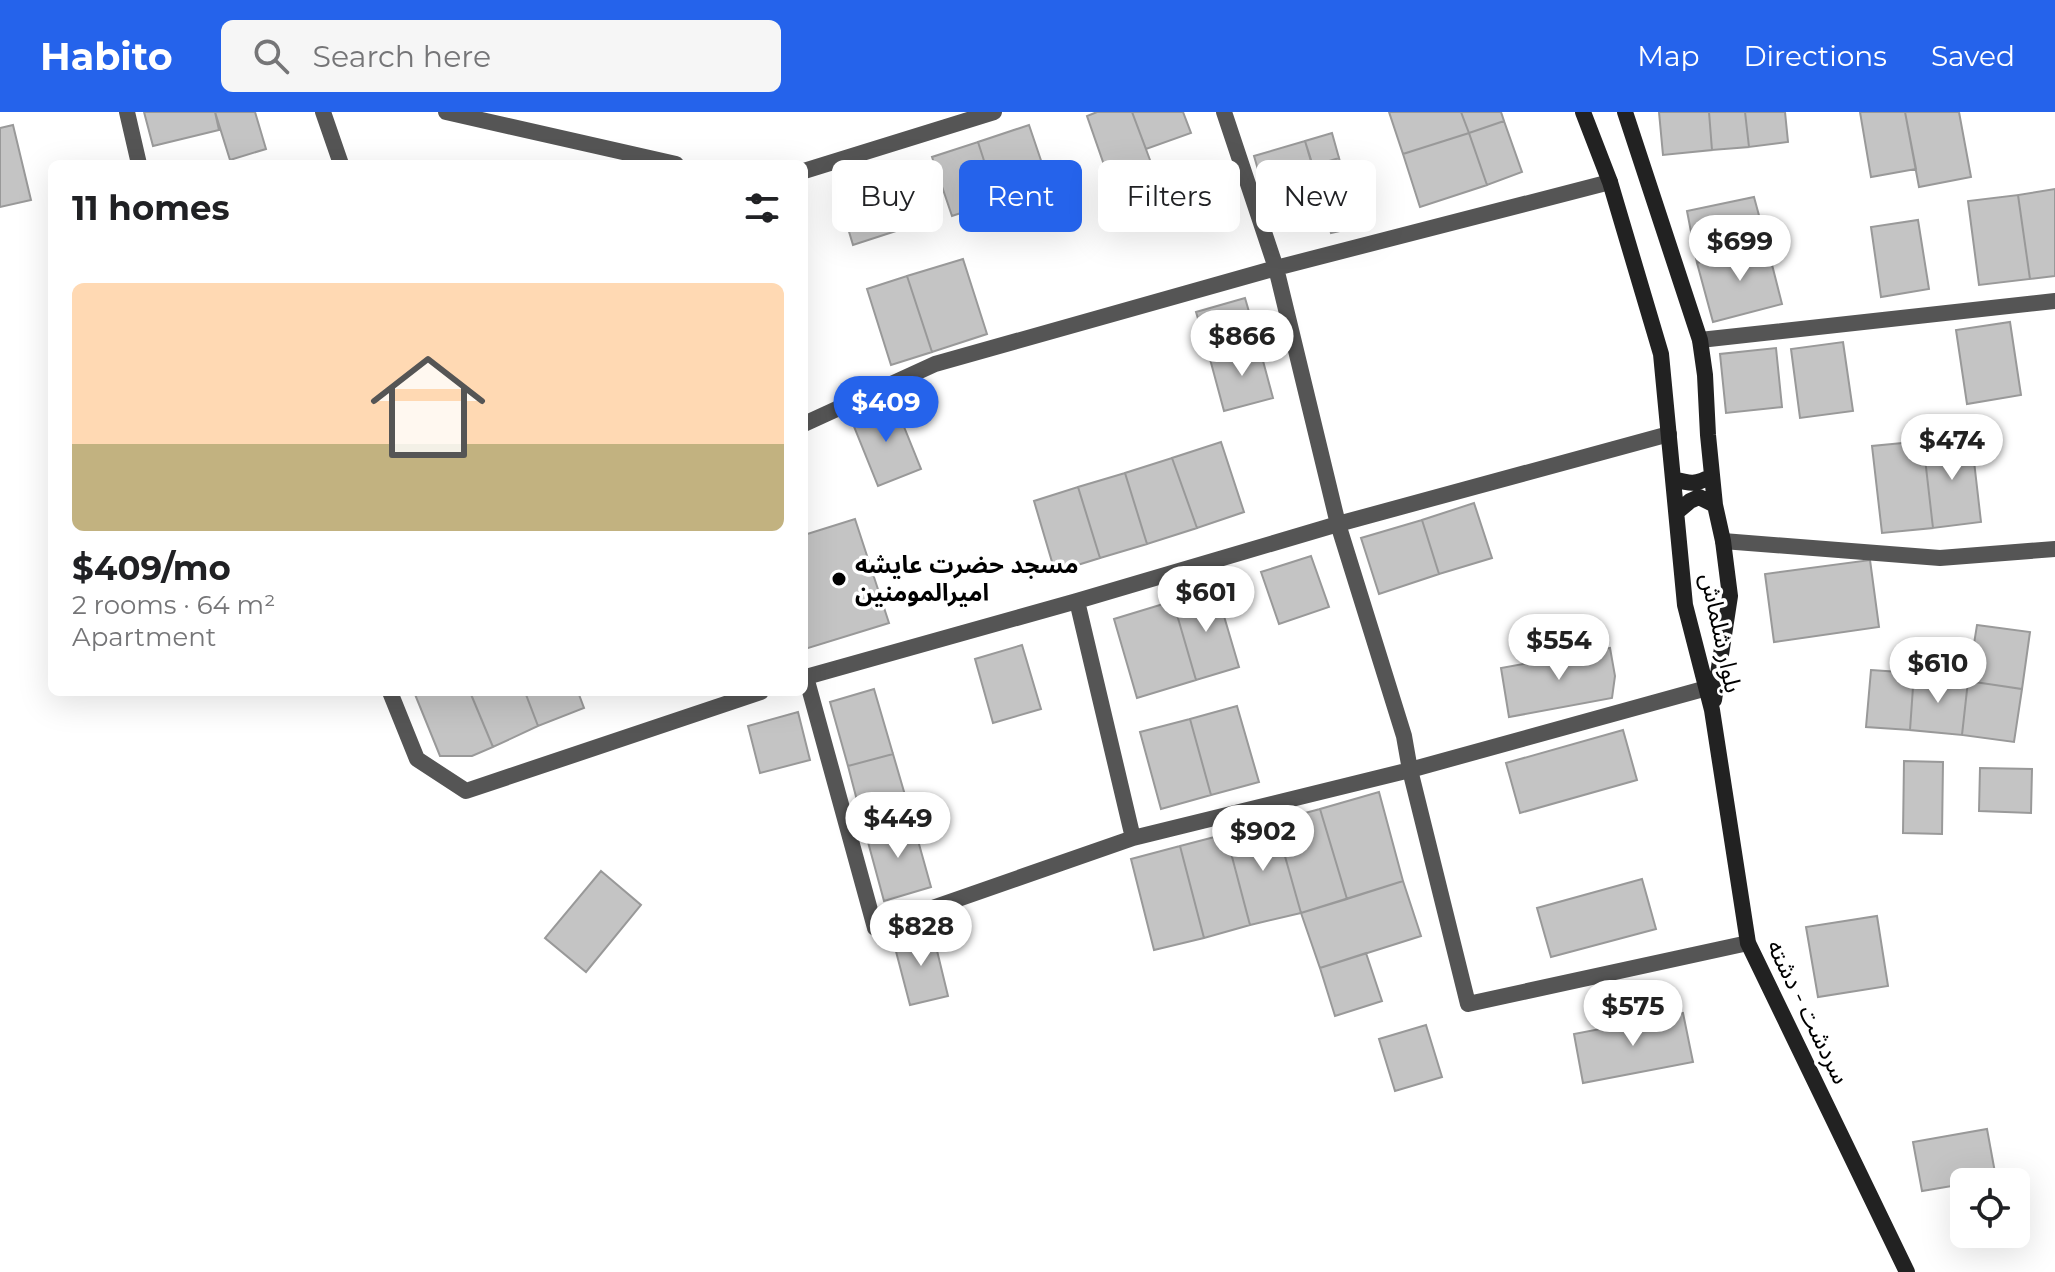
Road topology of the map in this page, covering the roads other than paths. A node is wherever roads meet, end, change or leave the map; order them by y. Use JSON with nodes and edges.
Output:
{"nodes":[{"id":1,"x":127,"y":112,"type":"edge"},
{"id":2,"x":323,"y":112,"type":"edge"},
{"id":3,"x":446,"y":112,"type":"edge"},
{"id":4,"x":994,"y":112,"type":"edge"},
{"id":5,"x":1224,"y":112,"type":"edge"},
{"id":6,"x":1583,"y":112,"type":"edge"},
{"id":7,"x":1625,"y":112,"type":"edge"},
{"id":8,"x":138,"y":160,"type":"edge"},
{"id":9,"x":340,"y":160,"type":"edge"},
{"id":10,"x":658,"y":160,"type":"edge"},
{"id":11,"x":808,"y":170,"type":"edge"},
{"id":12,"x":1610,"y":182,"type":"junction"},
{"id":13,"x":1276,"y":268,"type":"junction"},
{"id":14,"x":2055,"y":301,"type":"edge"},
{"id":15,"x":1700,"y":340,"type":"junction"},
{"id":16,"x":808,"y":422,"type":"edge"},
{"id":17,"x":1669,"y":434,"type":"junction"},
{"id":18,"x":1712,"y":476,"type":"junction"},
{"id":19,"x":1673,"y":479,"type":"junction"},
{"id":20,"x":1715,"y":505,"type":"junction"},
{"id":21,"x":1677,"y":512,"type":"junction"},
{"id":22,"x":1338,"y":524,"type":"junction"},
{"id":23,"x":1723,"y":541,"type":"junction"},
{"id":24,"x":2055,"y":549,"type":"edge"},
{"id":25,"x":1077,"y":601,"type":"junction"},
{"id":26,"x":808,"y":675,"type":"edge"},
{"id":27,"x":808,"y":687,"type":"edge"},
{"id":28,"x":1707,"y":688,"type":"junction"},
{"id":29,"x":392,"y":696,"type":"edge"},
{"id":30,"x":749,"y":696,"type":"edge"},
{"id":31,"x":1712,"y":710,"type":"junction"},
{"id":32,"x":1410,"y":770,"type":"junction"},
{"id":33,"x":1133,"y":838,"type":"junction"},
{"id":34,"x":1748,"y":943,"type":"junction"},
{"id":35,"x":1907,"y":1272,"type":"edge"}],
"edges":[{"from":1,"to":8,"type":"street"},
{"from":2,"to":9,"type":"street"},
{"from":3,"to":10,"type":"street"},
{"from":4,"to":11,"type":"street"},
{"from":5,"to":13,"type":"street"},
{"from":6,"to":12,"type":"main road","name":"بلوار شلماش"},
{"from":7,"to":15,"type":"main road","name":"بلوار شلماش"},
{"from":12,"to":13,"type":"street"},
{"from":12,"to":17,"type":"main road","name":"بلوار شلماش"},
{"from":13,"to":16,"type":"street"},
{"from":13,"to":22,"type":"street"},
{"from":14,"to":15,"type":"street"},
{"from":15,"to":18,"type":"main road","name":"بلوار شلماش"},
{"from":17,"to":19,"type":"main road","name":"بلوار شلماش"},
{"from":17,"to":22,"type":"street"},
{"from":18,"to":19,"type":"main road"},
{"from":18,"to":20,"type":"main road","name":"بلوار شلماش"},
{"from":19,"to":21,"type":"main road","name":"بلوار شلماش"},
{"from":20,"to":21,"type":"main road"},
{"from":20,"to":23,"type":"main road","name":"بلوار شلماش"},
{"from":21,"to":28,"type":"main road","name":"بلوار شلماش"},
{"from":22,"to":25,"type":"street"},
{"from":22,"to":32,"type":"street"},
{"from":23,"to":24,"type":"street"},
{"from":23,"to":31,"type":"main road","name":"بلوار شلماش"},
{"from":25,"to":26,"type":"street"},
{"from":25,"to":33,"type":"street"},
{"from":27,"to":33,"type":"street"},
{"from":28,"to":31,"type":"main road","name":"بلوار شلماش"},
{"from":28,"to":32,"type":"street"},
{"from":29,"to":30,"type":"street"},
{"from":31,"to":34,"type":"main road","name":"سردشت - دشته"},
{"from":32,"to":33,"type":"street"},
{"from":32,"to":34,"type":"street"},
{"from":34,"to":35,"type":"main road","name":"سردشت - دشته"}]}
